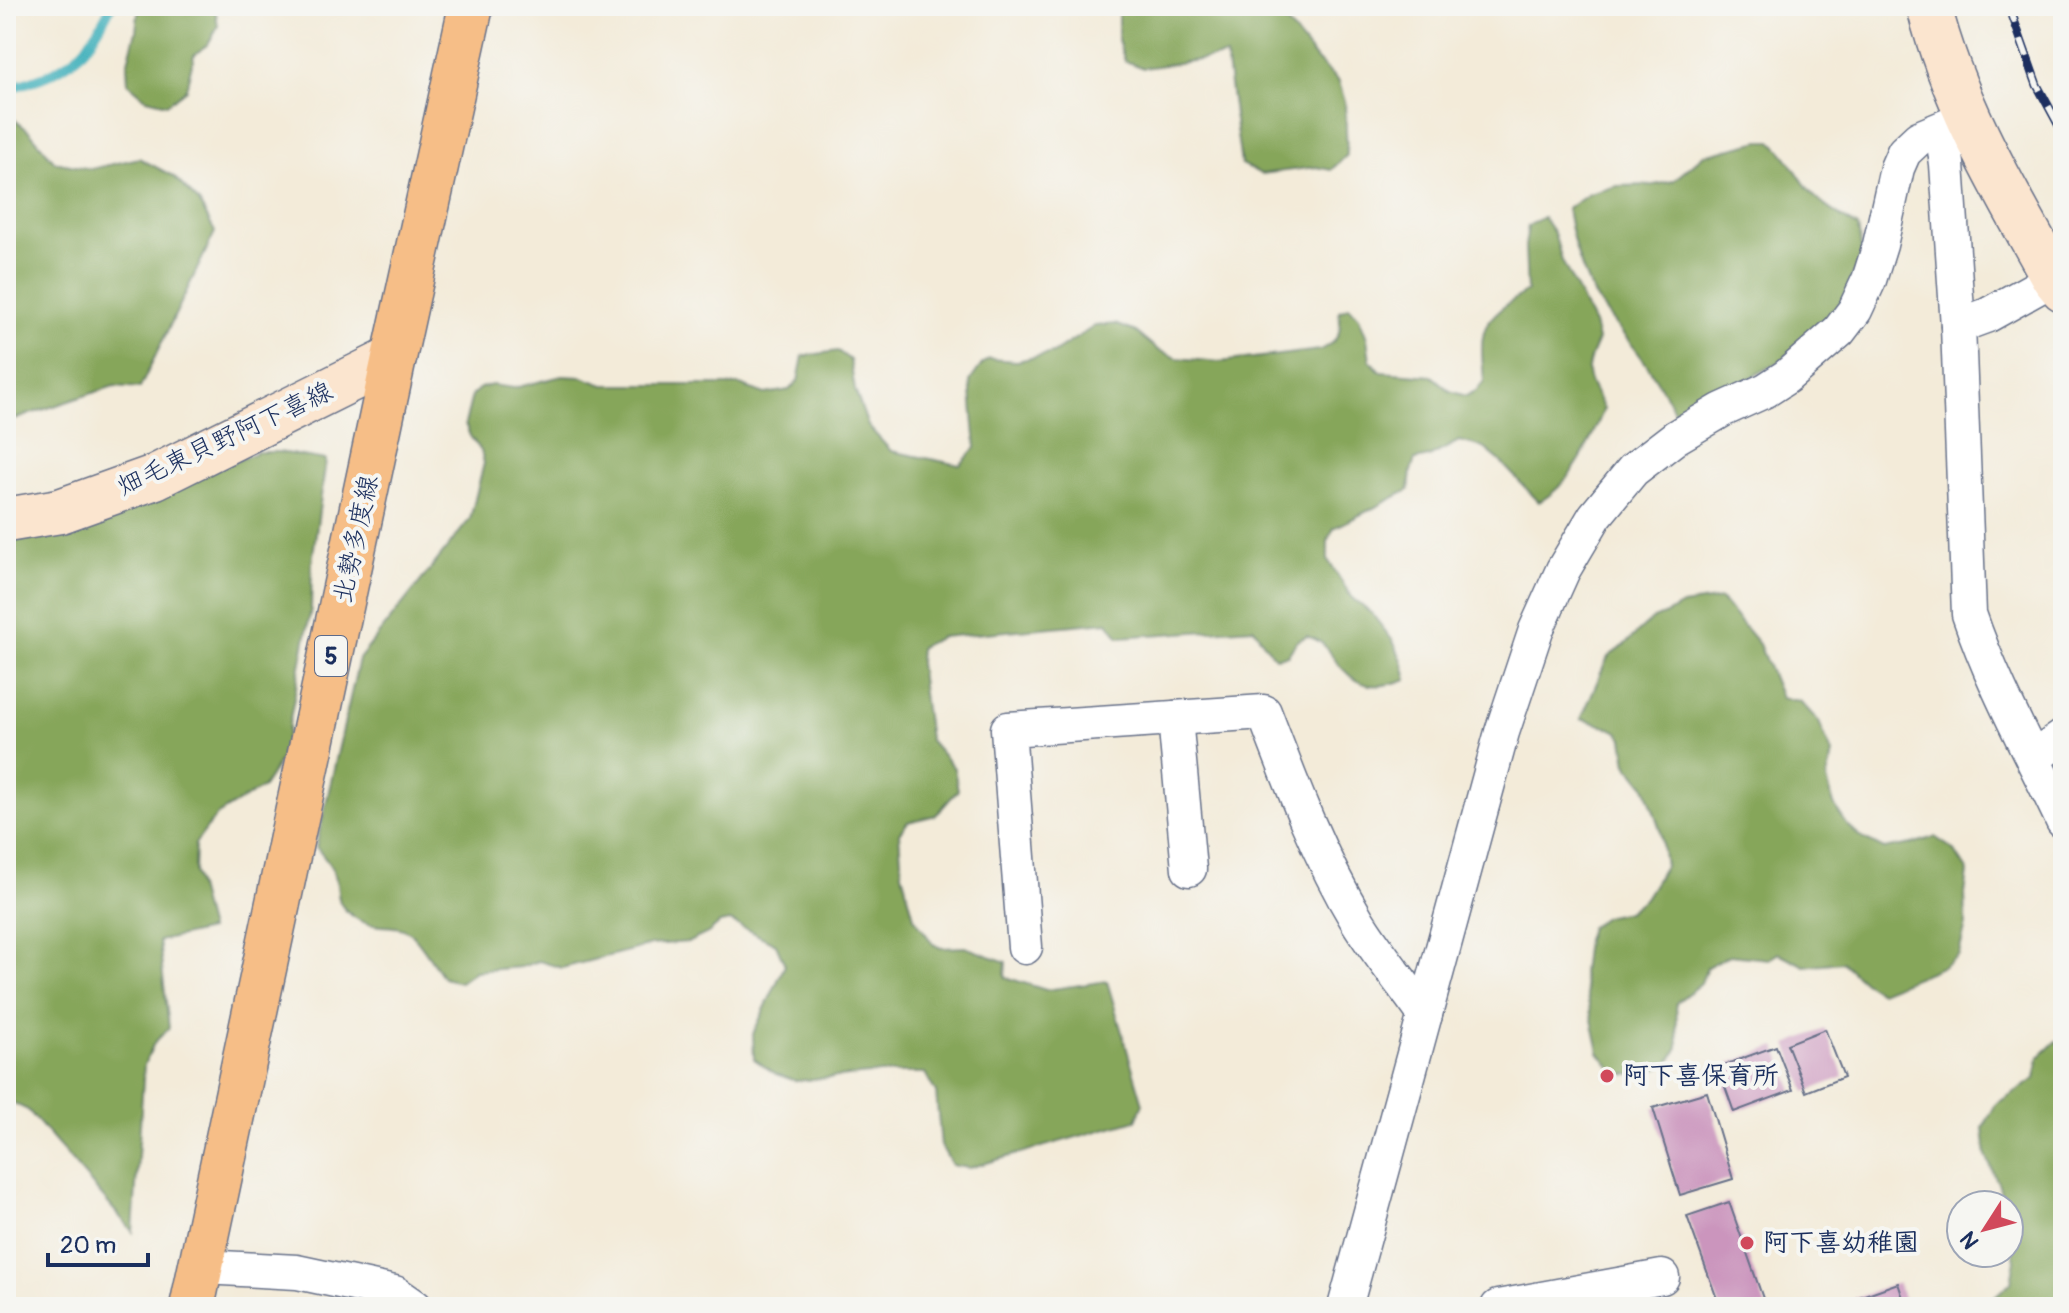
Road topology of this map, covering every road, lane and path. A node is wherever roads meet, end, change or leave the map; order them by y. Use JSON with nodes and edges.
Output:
{"nodes":[{"id":1,"x":471,"y":6,"type":"edge"},
{"id":2,"x":1929,"y":6,"type":"edge"},
{"id":3,"x":1955,"y":123,"type":"junction"},
{"id":4,"x":2058,"y":284,"type":"edge"},
{"id":5,"x":1958,"y":326,"type":"junction"},
{"id":6,"x":394,"y":358,"type":"junction"},
{"id":7,"x":6,"y":520,"type":"edge"},
{"id":8,"x":1175,"y":718,"type":"junction"},
{"id":9,"x":2063,"y":737,"type":"edge"},
{"id":10,"x":2033,"y":758,"type":"junction"},
{"id":11,"x":2063,"y":821,"type":"edge"},
{"id":12,"x":1189,"y":869,"type":"dead end"},
{"id":13,"x":1025,"y":947,"type":"dead end"},
{"id":14,"x":1425,"y":1015,"type":"junction"},
{"id":15,"x":1662,"y":1277,"type":"dead end"},
{"id":16,"x":197,"y":1287,"type":"edge"},
{"id":17,"x":415,"y":1307,"type":"edge"},
{"id":18,"x":1345,"y":1307,"type":"edge"},
{"id":19,"x":1498,"y":1307,"type":"edge"}],
"edges":[{"from":1,"to":6,"type":"main road","name":"北勢多度線","number":"5"},
{"from":2,"to":3,"type":"main road"},
{"from":3,"to":4,"type":"main road"},
{"from":3,"to":5,"type":"street"},
{"from":3,"to":14,"type":"street"},
{"from":4,"to":5,"type":"street"},
{"from":5,"to":10,"type":"street"},
{"from":6,"to":7,"type":"main road","name":"畑毛東貝野阿下喜線"},
{"from":6,"to":16,"type":"main road","name":"北勢多度線","number":"5"},
{"from":8,"to":12,"type":"street"},
{"from":8,"to":13,"type":"street"},
{"from":8,"to":14,"type":"street"},
{"from":9,"to":10,"type":"street"},
{"from":10,"to":11,"type":"street"},
{"from":14,"to":18,"type":"street"},
{"from":15,"to":19,"type":"street"},
{"from":16,"to":17,"type":"street"}]}
